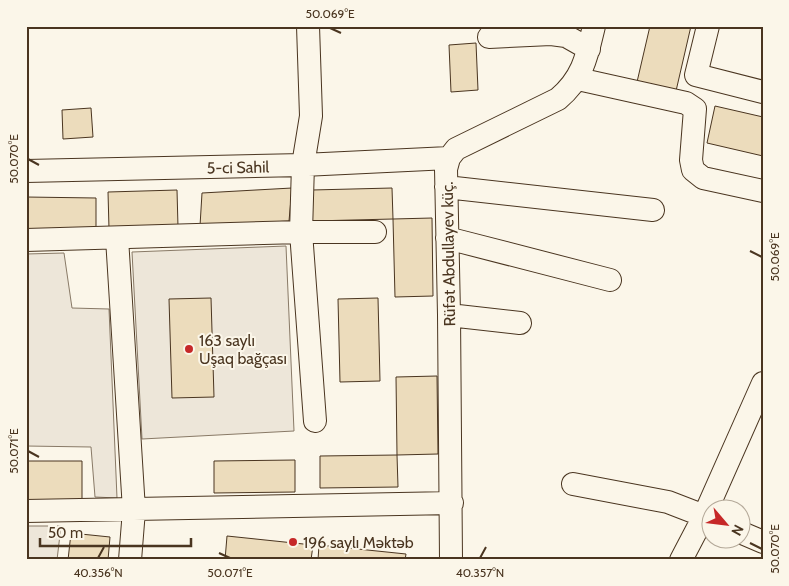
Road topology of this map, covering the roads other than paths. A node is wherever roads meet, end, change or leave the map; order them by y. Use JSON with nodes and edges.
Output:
{"nodes":[{"id":1,"x":308,"y":26,"type":"edge"},
{"id":2,"x":594,"y":26,"type":"edge"},
{"id":3,"x":708,"y":26,"type":"edge"},
{"id":4,"x":489,"y":37,"type":"dead end"},
{"id":5,"x":589,"y":49,"type":"junction"},
{"id":6,"x":696,"y":75,"type":"junction"},
{"id":7,"x":578,"y":79,"type":"junction"},
{"id":8,"x":763,"y":92,"type":"edge"},
{"id":9,"x":695,"y":108,"type":"junction"},
{"id":10,"x":449,"y":158,"type":"junction"},
{"id":11,"x":303,"y":165,"type":"junction"},
{"id":12,"x":26,"y":171,"type":"edge"},
{"id":13,"x":446,"y":187,"type":"junction"},
{"id":14,"x":763,"y":191,"type":"edge"},
{"id":15,"x":653,"y":210,"type":"dead end"},
{"id":16,"x":301,"y":232,"type":"junction"},
{"id":17,"x":375,"y":232,"type":"dead end"},
{"id":18,"x":117,"y":238,"type":"junction"},
{"id":19,"x":447,"y":238,"type":"junction"},
{"id":20,"x":26,"y":240,"type":"edge"},
{"id":21,"x":610,"y":280,"type":"dead end"},
{"id":22,"x":449,"y":315,"type":"junction"},
{"id":23,"x":520,"y":323,"type":"dead end"},
{"id":24,"x":763,"y":383,"type":"edge"},
{"id":25,"x":315,"y":421,"type":"dead end"},
{"id":26,"x":573,"y":484,"type":"dead end"},
{"id":27,"x":716,"y":498,"type":"edge"},
{"id":28,"x":452,"y":503,"type":"junction"},
{"id":29,"x":134,"y":510,"type":"junction"},
{"id":30,"x":26,"y":511,"type":"edge"},
{"id":31,"x":702,"y":516,"type":"edge"},
{"id":32,"x":702,"y":528,"type":"edge"},
{"id":33,"x":130,"y":560,"type":"edge"},
{"id":34,"x":451,"y":560,"type":"edge"},
{"id":35,"x":682,"y":560,"type":"edge"}],
"edges":[{"from":1,"to":11,"type":"street"},
{"from":2,"to":5,"type":"street","name":"Rüfət Abdullayev küç."},
{"from":3,"to":6,"type":"street"},
{"from":4,"to":5,"type":"street"},
{"from":5,"to":7,"type":"street","name":"Rüfət Abdullayev küç."},
{"from":6,"to":8,"type":"street"},
{"from":6,"to":9,"type":"street"},
{"from":7,"to":9,"type":"street"},
{"from":7,"to":10,"type":"street","name":"Rüfət Abdullayev küç."},
{"from":9,"to":14,"type":"street"},
{"from":10,"to":11,"type":"street","name":"5-ci Sahil"},
{"from":10,"to":13,"type":"street","name":"Rüfət Abdullayev küç."},
{"from":11,"to":12,"type":"street","name":"5-ci Sahil"},
{"from":11,"to":16,"type":"street"},
{"from":13,"to":15,"type":"street"},
{"from":13,"to":19,"type":"street","name":"Rüfət Abdullayev küç."},
{"from":16,"to":17,"type":"street"},
{"from":16,"to":18,"type":"street"},
{"from":16,"to":25,"type":"street"},
{"from":18,"to":20,"type":"street"},
{"from":18,"to":29,"type":"street"},
{"from":19,"to":21,"type":"street"},
{"from":19,"to":22,"type":"street","name":"Rüfət Abdullayev küç."},
{"from":22,"to":23,"type":"street"},
{"from":22,"to":28,"type":"street","name":"Rüfət Abdullayev küç."},
{"from":24,"to":27,"type":"street"},
{"from":26,"to":31,"type":"street"},
{"from":28,"to":29,"type":"street"},
{"from":28,"to":34,"type":"street","name":"Rüfət Abdullayev küç."},
{"from":29,"to":30,"type":"street"},
{"from":29,"to":33,"type":"street"},
{"from":32,"to":35,"type":"street"}]}
